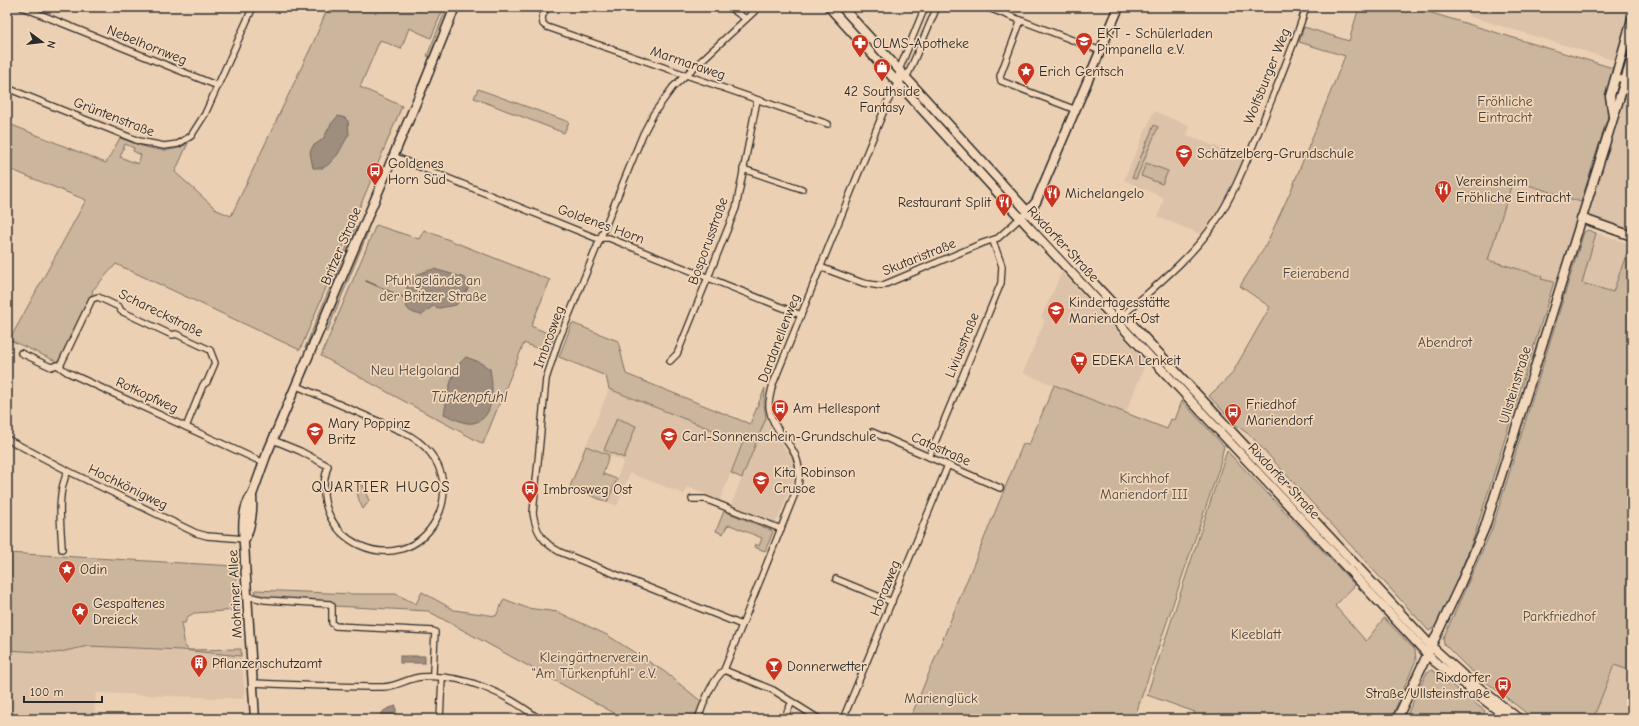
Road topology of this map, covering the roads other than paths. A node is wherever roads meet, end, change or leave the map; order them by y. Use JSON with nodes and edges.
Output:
{"nodes":[{"id":1,"x":22,"y":7,"type":"edge"},
{"id":2,"x":252,"y":7,"type":"edge"},
{"id":3,"x":455,"y":7,"type":"edge"},
{"id":4,"x":546,"y":7,"type":"edge"},
{"id":5,"x":730,"y":7,"type":"edge"},
{"id":6,"x":759,"y":7,"type":"edge"},
{"id":7,"x":829,"y":7,"type":"edge"},
{"id":8,"x":842,"y":7,"type":"edge"},
{"id":9,"x":925,"y":7,"type":"edge"},
{"id":10,"x":937,"y":7,"type":"edge"},
{"id":11,"x":986,"y":7,"type":"edge"},
{"id":12,"x":1119,"y":7,"type":"edge"},
{"id":13,"x":1306,"y":7,"type":"edge"},
{"id":14,"x":746,"y":19,"type":"junction"},
{"id":15,"x":1021,"y":20,"type":"junction"},
{"id":16,"x":1632,"y":20,"type":"edge"},
{"id":17,"x":1101,"y":51,"type":"junction"},
{"id":18,"x":1623,"y":53,"type":"junction"},
{"id":19,"x":1632,"y":55,"type":"edge"},
{"id":20,"x":1632,"y":58,"type":"edge"},
{"id":21,"x":899,"y":70,"type":"junction"},
{"id":22,"x":685,"y":74,"type":"junction"},
{"id":23,"x":906,"y":77,"type":"junction"},
{"id":24,"x":1616,"y":78,"type":"junction"},
{"id":25,"x":1629,"y":81,"type":"edge"},
{"id":26,"x":898,"y":82,"type":"junction"},
{"id":27,"x":218,"y":86,"type":"junction"},
{"id":28,"x":7,"y":88,"type":"edge"},
{"id":29,"x":757,"y":100,"type":"junction"},
{"id":30,"x":1076,"y":110,"type":"junction"},
{"id":31,"x":1614,"y":118,"type":"junction"},
{"id":32,"x":828,"y":124,"type":"dead end"},
{"id":33,"x":393,"y":156,"type":"junction"},
{"id":34,"x":743,"y":169,"type":"junction"},
{"id":35,"x":802,"y":189,"type":"dead end"},
{"id":36,"x":1013,"y":195,"type":"junction"},
{"id":37,"x":1006,"y":201,"type":"junction"},
{"id":38,"x":1028,"y":211,"type":"junction"},
{"id":39,"x":1021,"y":218,"type":"junction"},
{"id":40,"x":1581,"y":218,"type":"junction"},
{"id":41,"x":1632,"y":236,"type":"edge"},
{"id":42,"x":601,"y":237,"type":"junction"},
{"id":43,"x":993,"y":241,"type":"junction"},
{"id":44,"x":820,"y":267,"type":"junction"},
{"id":45,"x":708,"y":278,"type":"junction"},
{"id":46,"x":801,"y":315,"type":"junction"},
{"id":47,"x":1124,"y":315,"type":"junction"},
{"id":48,"x":1118,"y":321,"type":"junction"},
{"id":49,"x":21,"y":353,"type":"dead end"},
{"id":50,"x":670,"y":361,"type":"dead end"},
{"id":51,"x":60,"y":366,"type":"junction"},
{"id":52,"x":296,"y":386,"type":"junction"},
{"id":53,"x":1208,"y":405,"type":"junction"},
{"id":54,"x":1202,"y":412,"type":"junction"},
{"id":55,"x":186,"y":427,"type":"junction"},
{"id":56,"x":872,"y":432,"type":"dead end"},
{"id":57,"x":7,"y":439,"type":"edge"},
{"id":58,"x":273,"y":440,"type":"junction"},
{"id":59,"x":929,"y":457,"type":"junction"},
{"id":60,"x":264,"y":463,"type":"junction"},
{"id":61,"x":948,"y":465,"type":"junction"},
{"id":62,"x":68,"y":471,"type":"junction"},
{"id":63,"x":1000,"y":488,"type":"dead end"},
{"id":64,"x":692,"y":498,"type":"dead end"},
{"id":65,"x":781,"y":529,"type":"junction"},
{"id":66,"x":245,"y":539,"type":"junction"},
{"id":67,"x":62,"y":549,"type":"dead end"},
{"id":68,"x":836,"y":580,"type":"dead end"},
{"id":69,"x":247,"y":596,"type":"junction"},
{"id":70,"x":892,"y":602,"type":"junction"},
{"id":71,"x":742,"y":625,"type":"junction"},
{"id":72,"x":1432,"y":646,"type":"junction"},
{"id":73,"x":1428,"y":654,"type":"junction"},
{"id":74,"x":724,"y":670,"type":"junction"},
{"id":75,"x":433,"y":672,"type":"dead end"},
{"id":76,"x":442,"y":678,"type":"junction"},
{"id":77,"x":253,"y":683,"type":"junction"},
{"id":78,"x":792,"y":702,"type":"junction"},
{"id":79,"x":255,"y":719,"type":"edge"},
{"id":80,"x":440,"y":719,"type":"edge"},
{"id":81,"x":539,"y":719,"type":"edge"},
{"id":82,"x":698,"y":719,"type":"edge"},
{"id":83,"x":786,"y":719,"type":"edge"},
{"id":84,"x":818,"y":719,"type":"edge"},
{"id":85,"x":843,"y":719,"type":"edge"},
{"id":86,"x":1397,"y":719,"type":"edge"},
{"id":87,"x":1509,"y":719,"type":"edge"},
{"id":88,"x":1519,"y":719,"type":"edge"}],
"edges":[{"from":1,"to":27,"type":"street","name":"Nebelhornweg"},
{"from":2,"to":27,"type":"street","name":"Grüntenstraße"},
{"from":3,"to":33,"type":"street","name":"Britzer Straße"},
{"from":4,"to":22,"type":"street","name":"Marmaraweg"},
{"from":5,"to":14,"type":"street"},
{"from":6,"to":14,"type":"street","name":"Imbrosweg"},
{"from":7,"to":26,"type":"street","name":"Rixdorfer Straße"},
{"from":8,"to":21,"type":"street","name":"Rixdorfer Straße"},
{"from":9,"to":21,"type":"street"},
{"from":10,"to":23,"type":"street"},
{"from":11,"to":15,"type":"street"},
{"from":12,"to":17,"type":"street"},
{"from":13,"to":47,"type":"street","name":"Wolfsburger Weg"},
{"from":14,"to":22,"type":"street","name":"Imbrosweg"},
{"from":15,"to":17,"type":"street"},
{"from":15,"to":30,"type":"street"},
{"from":16,"to":18,"type":"street","name":"Ullsteinstraße"},
{"from":17,"to":30,"type":"street"},
{"from":18,"to":19,"type":"street"},
{"from":18,"to":24,"type":"street","name":"Ullsteinstraße"},
{"from":20,"to":25,"type":"street","name":"Ullsteinstraße"},
{"from":21,"to":23,"type":"street","name":"Rixdorfer Straße"},
{"from":21,"to":26,"type":"street"},
{"from":22,"to":29,"type":"street","name":"Marmaraweg"},
{"from":22,"to":42,"type":"street","name":"Imbrosweg"},
{"from":23,"to":26,"type":"street"},
{"from":23,"to":36,"type":"street","name":"Rixdorfer Straße"},
{"from":24,"to":25,"type":"street"},
{"from":24,"to":31,"type":"street","name":"Ullsteinstraße"},
{"from":25,"to":31,"type":"street","name":"Ullsteinstraße"},
{"from":26,"to":37,"type":"street","name":"Rixdorfer Straße"},
{"from":26,"to":44,"type":"street","name":"Dardanellenweg"},
{"from":27,"to":28,"type":"street","name":"Grüntenstraße"},
{"from":29,"to":32,"type":"street","name":"Marmaraweg"},
{"from":29,"to":34,"type":"street","name":"Bosporusstraße"},
{"from":30,"to":38,"type":"street"},
{"from":31,"to":40,"type":"street","name":"Ullsteinstraße"},
{"from":33,"to":42,"type":"street","name":"Goldenes Horn"},
{"from":33,"to":52,"type":"street","name":"Britzer Straße"},
{"from":34,"to":35,"type":"street"},
{"from":34,"to":45,"type":"street","name":"Bosporusstraße"},
{"from":36,"to":37,"type":"street"},
{"from":36,"to":38,"type":"street","name":"Rixdorfer Straße"},
{"from":37,"to":39,"type":"street","name":"Rixdorfer Straße"},
{"from":38,"to":39,"type":"street","name":"Skutaristraße"},
{"from":38,"to":47,"type":"street","name":"Rixdorfer Straße"},
{"from":39,"to":43,"type":"street","name":"Skutaristraße"},
{"from":39,"to":48,"type":"street","name":"Rixdorfer Straße"},
{"from":40,"to":41,"type":"street"},
{"from":40,"to":72,"type":"street","name":"Ullsteinstraße"},
{"from":42,"to":45,"type":"street","name":"Goldenes Horn"},
{"from":42,"to":71,"type":"street","name":"Imbrosweg"},
{"from":43,"to":44,"type":"street","name":"Skutaristraße"},
{"from":43,"to":59,"type":"street","name":"Liviusstraße"},
{"from":44,"to":46,"type":"street","name":"Dardanellenweg"},
{"from":45,"to":46,"type":"street","name":"Goldenes Horn"},
{"from":45,"to":50,"type":"street","name":"Bosporusstraße"},
{"from":46,"to":65,"type":"street","name":"Dardanellenweg"},
{"from":47,"to":48,"type":"street","name":"Wolfsburger Weg"},
{"from":47,"to":53,"type":"street","name":"Rixdorfer Straße"},
{"from":48,"to":54,"type":"street","name":"Rixdorfer Straße"},
{"from":49,"to":51,"type":"street","name":"Rotkopfweg"},
{"from":51,"to":55,"type":"street","name":"Rotkopfweg"},
{"from":51,"to":55,"type":"street","name":"Schareckstraße"},
{"from":52,"to":58,"type":"street","name":"Britzer Straße"},
{"from":52,"to":58,"type":"street"},
{"from":53,"to":54,"type":"street"},
{"from":53,"to":72,"type":"street","name":"Rixdorfer Straße"},
{"from":54,"to":73,"type":"street","name":"Rixdorfer Straße"},
{"from":55,"to":60,"type":"street","name":"Rotkopfweg"},
{"from":56,"to":59,"type":"street","name":"Catostraße"},
{"from":57,"to":62,"type":"street","name":"Hochkönigweg"},
{"from":58,"to":60,"type":"street","name":"Britzer Straße"},
{"from":59,"to":61,"type":"street","name":"Catostraße"},
{"from":60,"to":66,"type":"street","name":"Britzer Straße"},
{"from":61,"to":63,"type":"street","name":"Catostraße"},
{"from":61,"to":70,"type":"street","name":"Horazweg"},
{"from":62,"to":66,"type":"street","name":"Hochkönigweg"},
{"from":62,"to":67,"type":"street"},
{"from":64,"to":65,"type":"street"},
{"from":65,"to":71,"type":"street","name":"Dardanellenweg"},
{"from":66,"to":69,"type":"street","name":"Mohriner Allee"},
{"from":68,"to":70,"type":"street"},
{"from":69,"to":75,"type":"street"},
{"from":69,"to":77,"type":"street","name":"Mohriner Allee"},
{"from":70,"to":85,"type":"street","name":"Horazweg"},
{"from":71,"to":74,"type":"street","name":"Dardanellenweg"},
{"from":72,"to":73,"type":"street","name":"Ullsteinstraße"},
{"from":72,"to":88,"type":"street","name":"Rixdorfer Straße"},
{"from":73,"to":86,"type":"street","name":"Ullsteinstraße"},
{"from":73,"to":87,"type":"street","name":"Rixdorfer Straße"},
{"from":74,"to":78,"type":"street"},
{"from":74,"to":82,"type":"street","name":"Dardanellenweg"},
{"from":76,"to":77,"type":"street"},
{"from":76,"to":80,"type":"street"},
{"from":76,"to":81,"type":"street"},
{"from":77,"to":79,"type":"street","name":"Mohriner Allee"},
{"from":78,"to":83,"type":"street"},
{"from":78,"to":84,"type":"street"}]}
